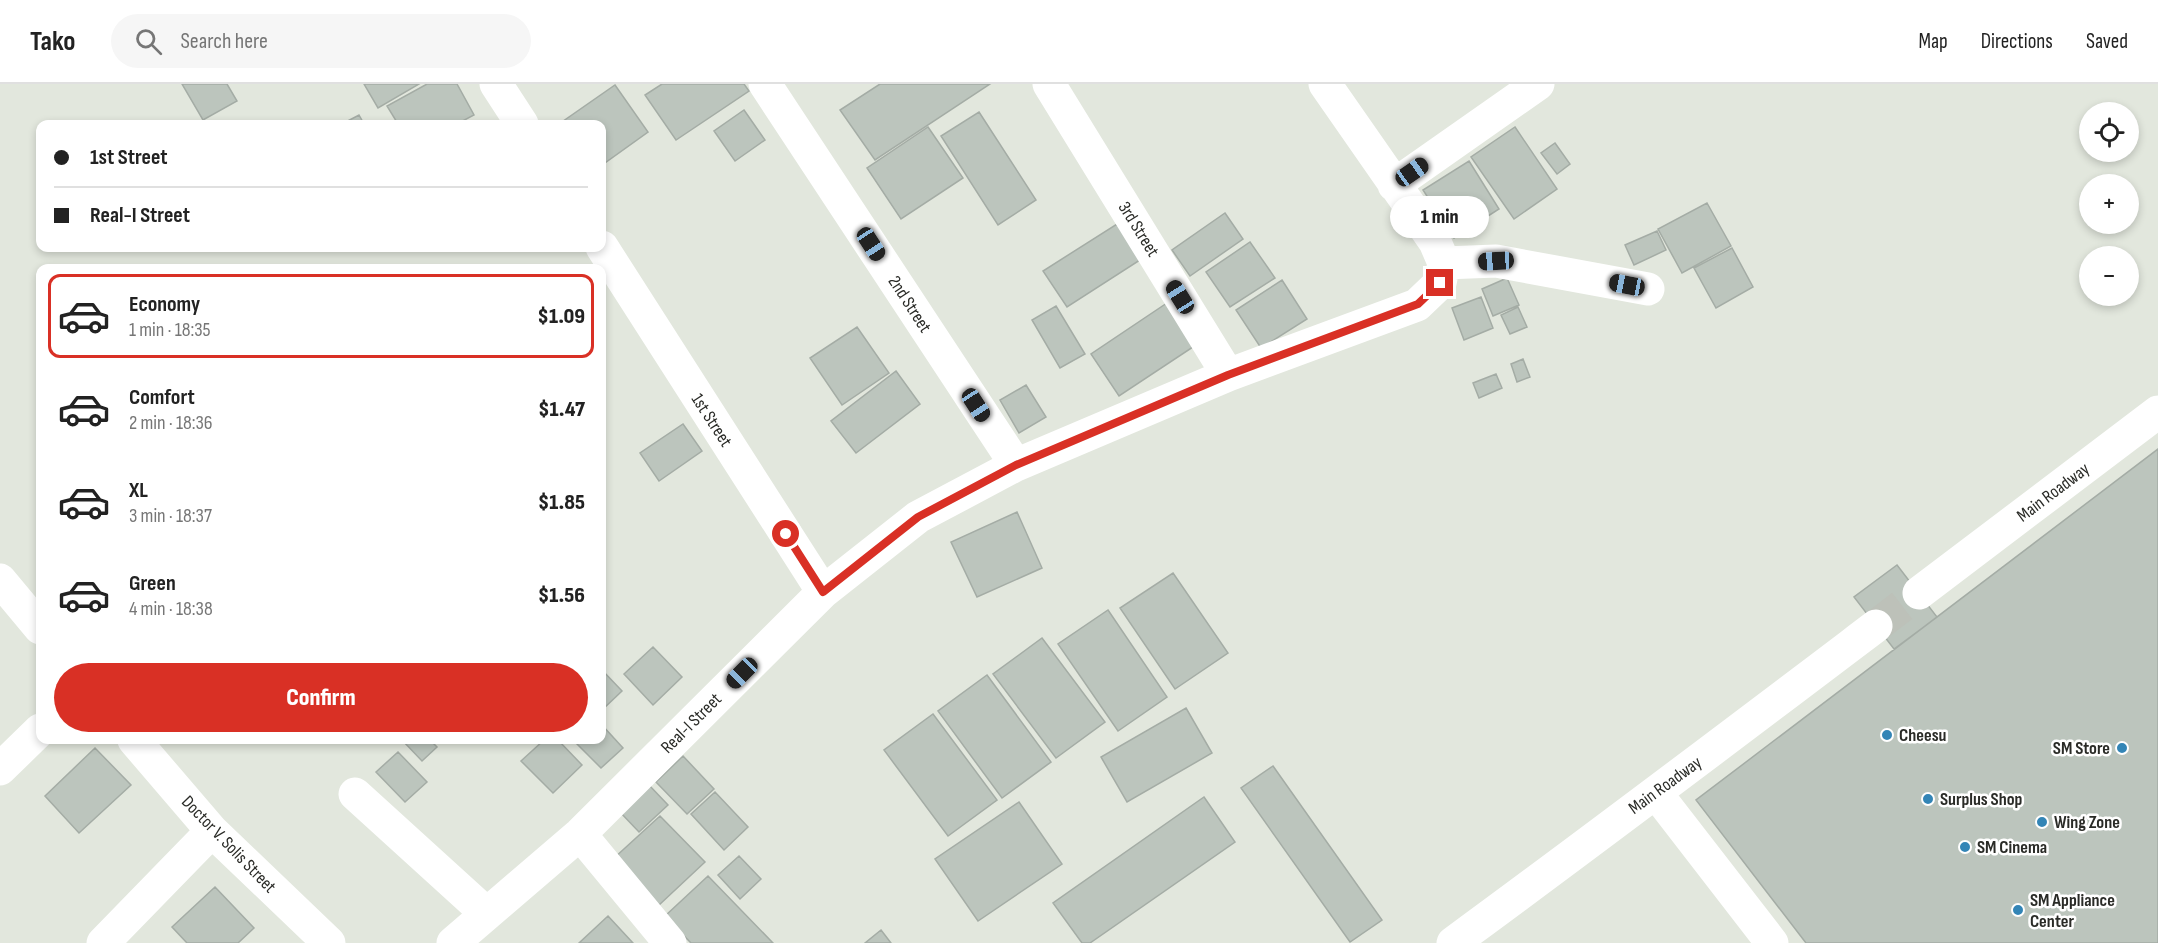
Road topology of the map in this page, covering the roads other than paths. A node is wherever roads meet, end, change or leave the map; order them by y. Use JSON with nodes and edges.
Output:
{"nodes":[{"id":1,"x":496,"y":84,"type":"edge"},
{"id":2,"x":765,"y":84,"type":"edge"},
{"id":3,"x":1049,"y":84,"type":"edge"},
{"id":4,"x":1325,"y":84,"type":"edge"},
{"id":5,"x":1538,"y":84,"type":"edge"},
{"id":6,"x":519,"y":120,"type":"edge"},
{"id":7,"x":1394,"y":184,"type":"junction"},
{"id":8,"x":605,"y":252,"type":"edge"},
{"id":9,"x":1444,"y":263,"type":"junction"},
{"id":10,"x":1648,"y":289,"type":"dead end"},
{"id":11,"x":1228,"y":375,"type":"junction"},
{"id":12,"x":2158,"y":412,"type":"edge"},
{"id":13,"x":1016,"y":465,"type":"junction"},
{"id":14,"x":0,"y":580,"type":"edge"},
{"id":15,"x":823,"y":592,"type":"junction"},
{"id":16,"x":1919,"y":594,"type":"tunnel mouth"},
{"id":17,"x":36,"y":623,"type":"edge"},
{"id":18,"x":1876,"y":626,"type":"tunnel mouth"},
{"id":19,"x":36,"y":734,"type":"edge"},
{"id":20,"x":137,"y":744,"type":"edge"},
{"id":21,"x":0,"y":770,"type":"edge"},
{"id":22,"x":1656,"y":793,"type":"junction"},
{"id":23,"x":355,"y":794,"type":"dead end"},
{"id":24,"x":212,"y":831,"type":"junction"},
{"id":25,"x":580,"y":834,"type":"junction"},
{"id":26,"x":487,"y":914,"type":"junction"},
{"id":27,"x":103,"y":943,"type":"edge"},
{"id":28,"x":329,"y":943,"type":"edge"},
{"id":29,"x":453,"y":943,"type":"edge"},
{"id":30,"x":670,"y":943,"type":"edge"},
{"id":31,"x":1453,"y":943,"type":"edge"},
{"id":32,"x":1772,"y":943,"type":"edge"}],
"edges":[{"from":1,"to":6,"type":"street"},
{"from":2,"to":13,"type":"street","name":"2nd Street"},
{"from":3,"to":11,"type":"street","name":"3rd Street"},
{"from":4,"to":7,"type":"street"},
{"from":5,"to":7,"type":"street"},
{"from":7,"to":9,"type":"street"},
{"from":8,"to":15,"type":"street","name":"1st Street"},
{"from":9,"to":10,"type":"street"},
{"from":9,"to":11,"type":"street","name":"Real-I Street"},
{"from":11,"to":13,"type":"street","name":"Real-I Street"},
{"from":12,"to":16,"type":"street","name":"Main Roadway"},
{"from":13,"to":15,"type":"street","name":"Real-I Street"},
{"from":14,"to":17,"type":"street"},
{"from":15,"to":25,"type":"street","name":"Real-I Street"},
{"from":18,"to":22,"type":"street","name":"Main Roadway"},
{"from":19,"to":21,"type":"street"},
{"from":20,"to":24,"type":"street","name":"Doctor V. Solis Street"},
{"from":22,"to":31,"type":"street","name":"Main Roadway"},
{"from":22,"to":32,"type":"street"},
{"from":23,"to":26,"type":"street"},
{"from":24,"to":27,"type":"street"},
{"from":24,"to":28,"type":"street","name":"Doctor V. Solis Street"},
{"from":25,"to":26,"type":"street","name":"Real-I Street"},
{"from":25,"to":30,"type":"street"},
{"from":26,"to":29,"type":"street","name":"Real-I Street"}]}
